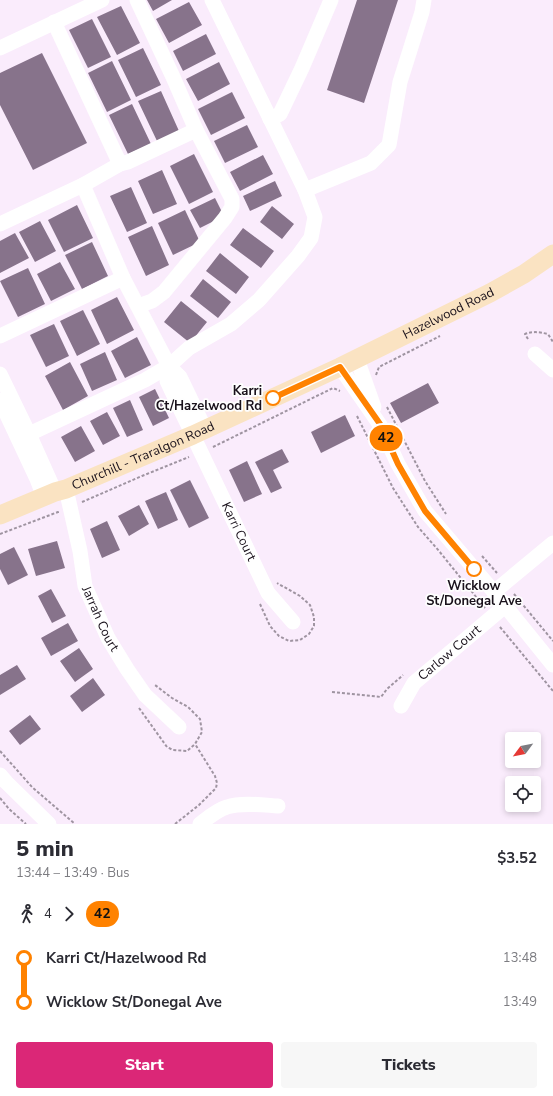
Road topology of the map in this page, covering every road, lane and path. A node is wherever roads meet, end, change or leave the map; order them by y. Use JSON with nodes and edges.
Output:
{"nodes":[{"id":1,"x":102,"y":0,"type":"edge"},
{"id":2,"x":137,"y":0,"type":"edge"},
{"id":3,"x":212,"y":0,"type":"edge"},
{"id":4,"x":331,"y":0,"type":"edge"},
{"id":5,"x":424,"y":0,"type":"edge"},
{"id":6,"x":54,"y":22,"type":"junction"},
{"id":7,"x":0,"y":48,"type":"edge"},
{"id":8,"x":270,"y":119,"type":"junction"},
{"id":9,"x":196,"y":130,"type":"junction"},
{"id":10,"x":120,"y":164,"type":"junction"},
{"id":11,"x":83,"y":185,"type":"junction"},
{"id":12,"x":305,"y":190,"type":"junction"},
{"id":13,"x":0,"y":224,"type":"edge"},
{"id":14,"x":553,"y":254,"type":"edge"},
{"id":15,"x":123,"y":278,"type":"junction"},
{"id":16,"x":138,"y":306,"type":"junction"},
{"id":17,"x":0,"y":336,"type":"edge"},
{"id":18,"x":440,"y":336,"type":"dead end"},
{"id":19,"x":528,"y":339,"type":"dead end"},
{"id":20,"x":553,"y":342,"type":"edge"},
{"id":21,"x":535,"y":354,"type":"dead end"},
{"id":22,"x":357,"y":359,"type":"junction"},
{"id":23,"x":169,"y":366,"type":"junction"},
{"id":24,"x":340,"y":367,"type":"junction"},
{"id":25,"x":553,"y":370,"type":"edge"},
{"id":26,"x":0,"y":374,"type":"edge"},
{"id":27,"x":377,"y":380,"type":"dead end"},
{"id":28,"x":346,"y":392,"type":"dead end"},
{"id":29,"x":0,"y":400,"type":"edge"},
{"id":30,"x":386,"y":405,"type":"dead end"},
{"id":31,"x":355,"y":412,"type":"dead end"},
{"id":32,"x":380,"y":424,"type":"junction"},
{"id":33,"x":199,"y":432,"type":"junction"},
{"id":34,"x":28,"y":434,"type":"junction"},
{"id":35,"x":214,"y":451,"type":"dead end"},
{"id":36,"x":189,"y":457,"type":"dead end"},
{"id":37,"x":55,"y":493,"type":"junction"},
{"id":38,"x":82,"y":502,"type":"dead end"},
{"id":39,"x":0,"y":515,"type":"edge"},
{"id":40,"x":448,"y":518,"type":"dead end"},
{"id":41,"x":553,"y":543,"type":"edge"},
{"id":42,"x":478,"y":551,"type":"dead end"},
{"id":43,"x":497,"y":573,"type":"dead end"},
{"id":44,"x":276,"y":582,"type":"dead end"},
{"id":45,"x":494,"y":592,"type":"junction"},
{"id":46,"x":512,"y":592,"type":"dead end"},
{"id":47,"x":259,"y":602,"type":"dead end"},
{"id":48,"x":506,"y":606,"type":"junction"},
{"id":49,"x":485,"y":608,"type":"dead end"},
{"id":50,"x":293,"y":622,"type":"dead end"},
{"id":51,"x":499,"y":625,"type":"dead end"},
{"id":52,"x":553,"y":641,"type":"edge"},
{"id":53,"x":553,"y":665,"type":"edge"},
{"id":54,"x":407,"y":672,"type":"dead end"},
{"id":55,"x":149,"y":681,"type":"dead end"},
{"id":56,"x":553,"y":691,"type":"edge"},
{"id":57,"x":332,"y":692,"type":"dead end"},
{"id":58,"x":401,"y":706,"type":"dead end"},
{"id":59,"x":179,"y":728,"type":"dead end"},
{"id":60,"x":0,"y":751,"type":"edge"},
{"id":61,"x":0,"y":775,"type":"edge"},
{"id":62,"x":0,"y":798,"type":"edge"},
{"id":63,"x":278,"y":806,"type":"dead end"},
{"id":64,"x":26,"y":824,"type":"edge"},
{"id":65,"x":49,"y":824,"type":"edge"},
{"id":66,"x":75,"y":824,"type":"edge"},
{"id":67,"x":175,"y":824,"type":"edge"},
{"id":68,"x":200,"y":824,"type":"edge"}],
"edges":[{"from":1,"to":6,"type":"street"},
{"from":2,"to":9,"type":"street"},
{"from":3,"to":8,"type":"street"},
{"from":4,"to":8,"type":"street"},
{"from":5,"to":12,"type":"street"},
{"from":6,"to":7,"type":"street"},
{"from":6,"to":10,"type":"street"},
{"from":8,"to":12,"type":"street"},
{"from":9,"to":10,"type":"street"},
{"from":9,"to":16,"type":"street"},
{"from":10,"to":11,"type":"street"},
{"from":11,"to":13,"type":"street"},
{"from":11,"to":15,"type":"street","name":"Karri Court"},
{"from":12,"to":23,"type":"street"},
{"from":14,"to":22,"type":"main road","name":"Hazelwood Road"},
{"from":15,"to":16,"type":"street","name":"Karri Court"},
{"from":15,"to":17,"type":"street"},
{"from":16,"to":23,"type":"street","name":"Karri Court"},
{"from":18,"to":27,"type":"path"},
{"from":19,"to":20,"type":"path"},
{"from":21,"to":25,"type":"street"},
{"from":22,"to":24,"type":"main road","name":"Hazelwood Road"},
{"from":22,"to":32,"type":"street"},
{"from":23,"to":33,"type":"street","name":"Karri Court"},
{"from":23,"to":34,"type":"street"},
{"from":24,"to":32,"type":"street"},
{"from":24,"to":33,"type":"main road","name":"Churchill - Traralgon Road"},
{"from":26,"to":34,"type":"street"},
{"from":28,"to":35,"type":"path"},
{"from":29,"to":37,"type":"street"},
{"from":30,"to":40,"type":"path"},
{"from":31,"to":49,"type":"path"},
{"from":32,"to":45,"type":"street"},
{"from":33,"to":37,"type":"main road","name":"Churchill - Traralgon Road"},
{"from":33,"to":50,"type":"street","name":"Karri Court"},
{"from":34,"to":37,"type":"street"},
{"from":36,"to":38,"type":"path"},
{"from":37,"to":39,"type":"main road"},
{"from":37,"to":59,"type":"street","name":"Jarrah Court"},
{"from":41,"to":45,"type":"street"},
{"from":42,"to":43,"type":"path"},
{"from":44,"to":47,"type":"path"},
{"from":45,"to":48,"type":"street"},
{"from":46,"to":52,"type":"path"},
{"from":48,"to":53,"type":"street"},
{"from":48,"to":58,"type":"street","name":"Carlow Court"},
{"from":51,"to":56,"type":"path"},
{"from":54,"to":57,"type":"path"},
{"from":55,"to":67,"type":"path"},
{"from":60,"to":66,"type":"path"},
{"from":61,"to":65,"type":"street"},
{"from":62,"to":64,"type":"path"},
{"from":63,"to":68,"type":"street"}]}
